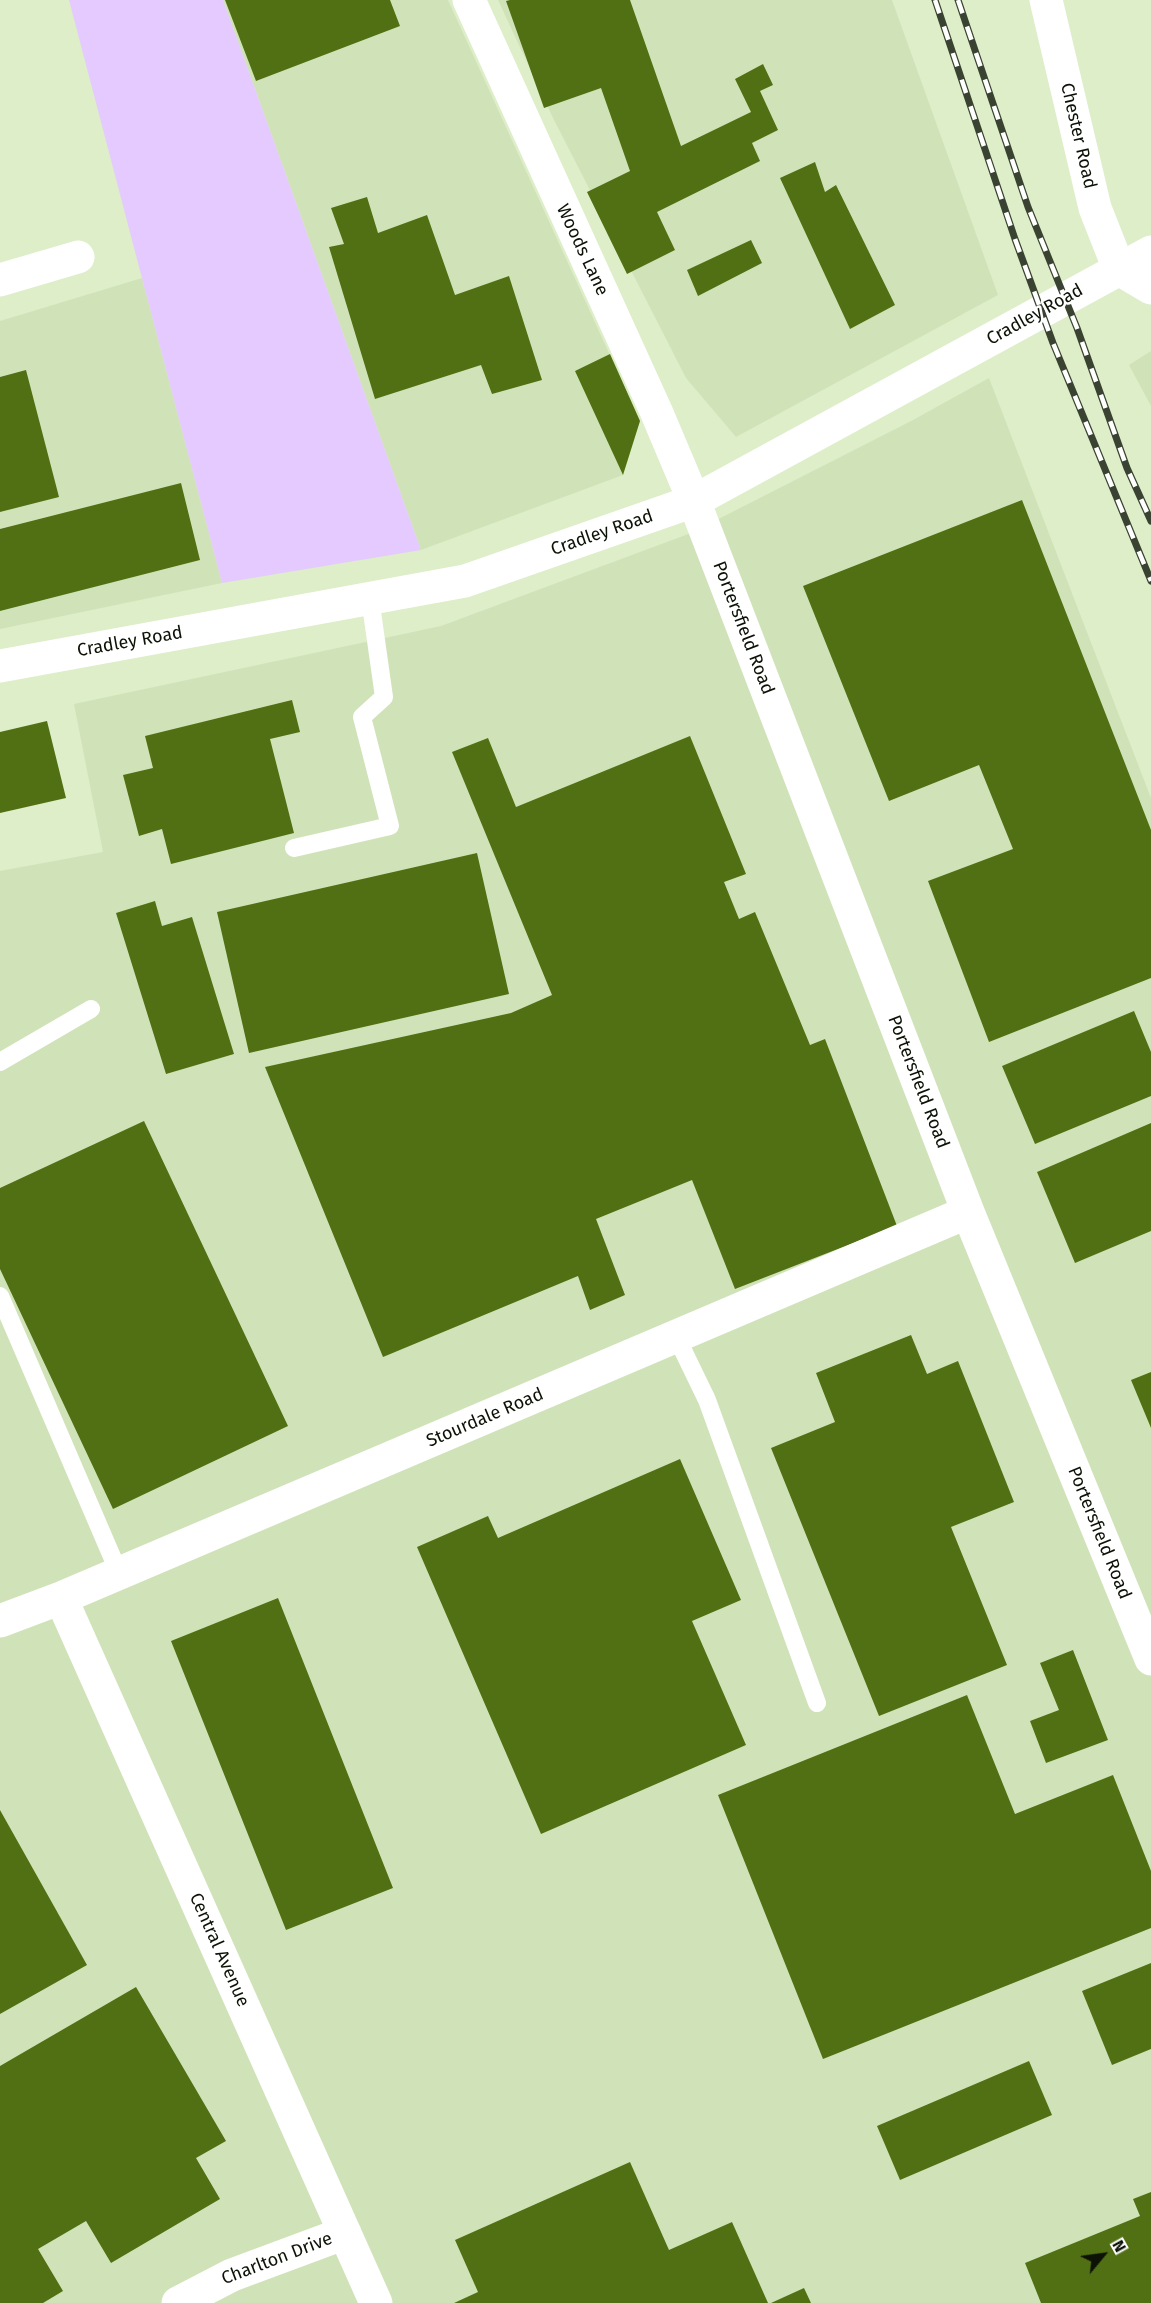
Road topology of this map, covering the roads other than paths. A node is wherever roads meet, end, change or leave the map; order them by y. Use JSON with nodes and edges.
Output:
{"nodes":[{"id":1,"x":469,"y":0,"type":"edge"},
{"id":2,"x":1046,"y":0,"type":"edge"},
{"id":3,"x":1151,"y":252,"type":"edge"},
{"id":4,"x":78,"y":256,"type":"dead end"},
{"id":5,"x":1119,"y":268,"type":"junction"},
{"id":6,"x":0,"y":280,"type":"edge"},
{"id":7,"x":1151,"y":288,"type":"edge"},
{"id":8,"x":694,"y":501,"type":"junction"},
{"id":9,"x":370,"y":598,"type":"junction"},
{"id":10,"x":0,"y":666,"type":"edge"},
{"id":11,"x":294,"y":848,"type":"dead end"},
{"id":12,"x":91,"y":1010,"type":"dead end"},
{"id":13,"x":0,"y":1062,"type":"edge"},
{"id":14,"x":968,"y":1212,"type":"junction"},
{"id":15,"x":0,"y":1296,"type":"edge"},
{"id":16,"x":676,"y":1336,"type":"junction"},
{"id":17,"x":119,"y":1573,"type":"junction"},
{"id":18,"x":61,"y":1598,"type":"junction"},
{"id":19,"x":0,"y":1620,"type":"edge"},
{"id":20,"x":1151,"y":1659,"type":"edge"},
{"id":21,"x":817,"y":1702,"type":"dead end"},
{"id":22,"x":345,"y":2233,"type":"junction"},
{"id":23,"x":178,"y":2303,"type":"edge"},
{"id":24,"x":376,"y":2303,"type":"edge"}],
"edges":[{"from":1,"to":8,"type":"street","name":"Woods Lane"},
{"from":2,"to":5,"type":"street","name":"Chester Road"},
{"from":3,"to":5,"type":"street","name":"Cradley Road"},
{"from":4,"to":6,"type":"street"},
{"from":5,"to":7,"type":"street"},
{"from":5,"to":8,"type":"street","name":"Cradley Road"},
{"from":8,"to":9,"type":"street","name":"Cradley Road"},
{"from":8,"to":14,"type":"street","name":"Portersfield Road"},
{"from":9,"to":10,"type":"street","name":"Cradley Road"},
{"from":9,"to":11,"type":"lane"},
{"from":12,"to":13,"type":"lane"},
{"from":14,"to":16,"type":"street","name":"Stourdale Road"},
{"from":14,"to":20,"type":"street","name":"Portersfield Road"},
{"from":15,"to":17,"type":"lane"},
{"from":16,"to":17,"type":"street","name":"Stourdale Road"},
{"from":16,"to":21,"type":"lane"},
{"from":17,"to":18,"type":"street","name":"Stourdale Road"},
{"from":18,"to":19,"type":"street","name":"Stourdale Road"},
{"from":18,"to":22,"type":"street","name":"Central Avenue"},
{"from":22,"to":23,"type":"street","name":"Charlton Drive"},
{"from":22,"to":24,"type":"street","name":"Central Avenue"}]}
